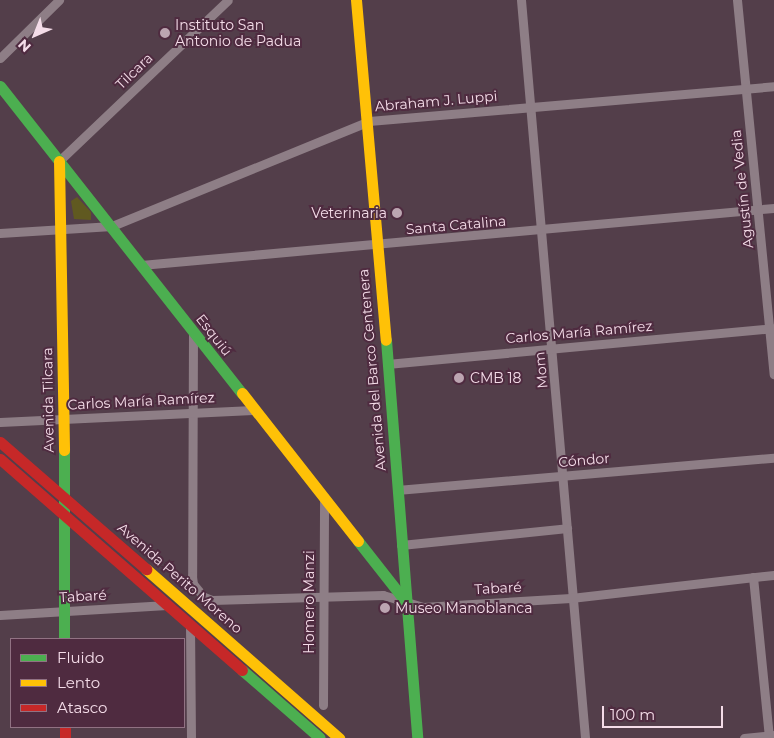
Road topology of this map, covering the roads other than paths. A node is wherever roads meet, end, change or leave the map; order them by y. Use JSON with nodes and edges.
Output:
{"nodes":[{"id":1,"x":58,"y":0,"type":"edge"},
{"id":2,"x":228,"y":0,"type":"edge"},
{"id":3,"x":356,"y":0,"type":"edge"},
{"id":4,"x":521,"y":0,"type":"edge"},
{"id":5,"x":737,"y":0,"type":"edge"},
{"id":6,"x":0,"y":58,"type":"edge"},
{"id":7,"x":0,"y":86,"type":"edge"},
{"id":8,"x":774,"y":86,"type":"edge"},
{"id":9,"x":744,"y":89,"type":"junction"},
{"id":10,"x":530,"y":106,"type":"junction"},
{"id":11,"x":369,"y":121,"type":"junction"},
{"id":12,"x":59,"y":161,"type":"junction"},
{"id":13,"x":85,"y":194,"type":"junction"},
{"id":14,"x":60,"y":204,"type":"junction"},
{"id":15,"x":774,"y":208,"type":"edge"},
{"id":16,"x":760,"y":210,"type":"junction"},
{"id":17,"x":112,"y":226,"type":"junction"},
{"id":18,"x":60,"y":230,"type":"junction"},
{"id":19,"x":542,"y":231,"type":"junction"},
{"id":20,"x":0,"y":234,"type":"edge"},
{"id":21,"x":377,"y":245,"type":"junction"},
{"id":22,"x":141,"y":265,"type":"junction"},
{"id":23,"x":772,"y":328,"type":"edge"},
{"id":24,"x":193,"y":333,"type":"junction"},
{"id":25,"x":552,"y":348,"type":"junction"},
{"id":26,"x":387,"y":364,"type":"junction"},
{"id":27,"x":774,"y":374,"type":"edge"},
{"id":28,"x":253,"y":410,"type":"junction"},
{"id":29,"x":194,"y":412,"type":"junction"},
{"id":30,"x":64,"y":418,"type":"junction"},
{"id":31,"x":0,"y":422,"type":"edge"},
{"id":32,"x":0,"y":442,"type":"edge"},
{"id":33,"x":774,"y":458,"type":"edge"},
{"id":34,"x":0,"y":459,"type":"edge"},
{"id":35,"x":563,"y":476,"type":"junction"},
{"id":36,"x":397,"y":490,"type":"junction"},
{"id":37,"x":64,"y":497,"type":"junction"},
{"id":38,"x":324,"y":500,"type":"junction"},
{"id":39,"x":64,"y":516,"type":"junction"},
{"id":40,"x":567,"y":528,"type":"junction"},
{"id":41,"x":401,"y":548,"type":"junction"},
{"id":42,"x":377,"y":568,"type":"junction"},
{"id":43,"x":774,"y":576,"type":"edge"},
{"id":44,"x":753,"y":577,"type":"junction"},
{"id":45,"x":323,"y":596,"type":"junction"},
{"id":46,"x":571,"y":598,"type":"junction"},
{"id":47,"x":406,"y":602,"type":"junction"},
{"id":48,"x":167,"y":605,"type":"junction"},
{"id":49,"x":63,"y":610,"type":"junction"},
{"id":50,"x":0,"y":614,"type":"edge"},
{"id":51,"x":190,"y":624,"type":"junction"},
{"id":52,"x":64,"y":638,"type":"edge"},
{"id":53,"x":323,"y":705,"type":"dead end"},
{"id":54,"x":771,"y":736,"type":"edge"},
{"id":55,"x":192,"y":738,"type":"edge"},
{"id":56,"x":320,"y":738,"type":"edge"},
{"id":57,"x":339,"y":738,"type":"edge"},
{"id":58,"x":418,"y":738,"type":"edge"},
{"id":59,"x":585,"y":738,"type":"edge"},
{"id":60,"x":744,"y":738,"type":"edge"}],
"edges":[{"from":1,"to":6,"type":"street"},
{"from":2,"to":12,"type":"street","name":"Tilcara"},
{"from":3,"to":11,"type":"main road","name":"Avenida del Barco Centenera"},
{"from":4,"to":10,"type":"street","name":"Mom"},
{"from":5,"to":9,"type":"street","name":"Agustín de Vedia"},
{"from":7,"to":12,"type":"main road","name":"Esquiú"},
{"from":8,"to":9,"type":"street","name":"Abraham J. Luppi"},
{"from":9,"to":10,"type":"street","name":"Abraham J. Luppi"},
{"from":9,"to":16,"type":"street","name":"Agustín de Vedia"},
{"from":10,"to":11,"type":"street","name":"Abraham J. Luppi"},
{"from":10,"to":19,"type":"street","name":"Mom"},
{"from":11,"to":17,"type":"street","name":"Abraham J. Luppi"},
{"from":11,"to":21,"type":"main road","name":"Avenida del Barco Centenera"},
{"from":12,"to":13,"type":"main road","name":"Esquiú"},
{"from":12,"to":14,"type":"main road","name":"Avenida Tilcara"},
{"from":13,"to":14,"type":"main road"},
{"from":13,"to":17,"type":"main road","name":"Esquiú"},
{"from":14,"to":18,"type":"main road","name":"Avenida Tilcara"},
{"from":15,"to":16,"type":"street","name":"Santa Catalina"},
{"from":16,"to":19,"type":"street","name":"Santa Catalina"},
{"from":16,"to":23,"type":"street","name":"Agustín de Vedia"},
{"from":17,"to":18,"type":"street","name":"Abraham J. Luppi"},
{"from":17,"to":22,"type":"main road","name":"Esquiú"},
{"from":18,"to":20,"type":"street","name":"Abraham J. Luppi"},
{"from":18,"to":30,"type":"main road","name":"Avenida Tilcara"},
{"from":19,"to":21,"type":"street","name":"Santa Catalina"},
{"from":19,"to":25,"type":"street","name":"Mom"},
{"from":21,"to":22,"type":"street","name":"Santa Catalina"},
{"from":21,"to":26,"type":"main road","name":"Avenida del Barco Centenera"},
{"from":22,"to":24,"type":"main road","name":"Esquiú"},
{"from":23,"to":25,"type":"street","name":"Carlos María Ramírez"},
{"from":23,"to":27,"type":"street","name":"Agustín de Vedia"},
{"from":24,"to":28,"type":"main road","name":"Esquiú"},
{"from":24,"to":29,"type":"street"},
{"from":25,"to":26,"type":"street","name":"Carlos María Ramírez"},
{"from":25,"to":35,"type":"street","name":"Mom"},
{"from":26,"to":36,"type":"main road","name":"Avenida del Barco Centenera"},
{"from":28,"to":29,"type":"street","name":"Carlos María Ramírez"},
{"from":28,"to":38,"type":"main road","name":"Esquiú"},
{"from":29,"to":30,"type":"street","name":"Carlos María Ramírez"},
{"from":29,"to":45,"type":"street","name":"Tabaré"},
{"from":30,"to":31,"type":"street","name":"Carlos María Ramírez"},
{"from":30,"to":37,"type":"main road","name":"Avenida Tilcara"},
{"from":32,"to":37,"type":"main road","name":"Avenida Perito Moreno"},
{"from":33,"to":35,"type":"street","name":"Cóndor"},
{"from":34,"to":39,"type":"main road","name":"Avenida Perito Moreno"},
{"from":35,"to":36,"type":"street","name":"Cóndor"},
{"from":35,"to":40,"type":"street","name":"Mom"},
{"from":36,"to":41,"type":"main road","name":"Avenida del Barco Centenera"},
{"from":37,"to":39,"type":"main road","name":"Avenida Tilcara"},
{"from":37,"to":57,"type":"main road","name":"Avenida Perito Moreno"},
{"from":38,"to":42,"type":"main road","name":"Esquiú"},
{"from":38,"to":45,"type":"street","name":"Homero Manzi"},
{"from":39,"to":48,"type":"main road","name":"Avenida Perito Moreno"},
{"from":39,"to":49,"type":"main road","name":"Avenida Tilcara"},
{"from":40,"to":41,"type":"street"},
{"from":40,"to":46,"type":"street","name":"Mom"},
{"from":41,"to":42,"type":"main road"},
{"from":41,"to":47,"type":"main road","name":"Avenida del Barco Centenera"},
{"from":42,"to":47,"type":"main road","name":"Esquiú"},
{"from":43,"to":44,"type":"street","name":"Tabaré"},
{"from":44,"to":46,"type":"street","name":"Tabaré"},
{"from":44,"to":54,"type":"street"},
{"from":45,"to":47,"type":"street","name":"Tabaré"},
{"from":45,"to":53,"type":"street","name":"Homero Manzi"},
{"from":46,"to":47,"type":"street","name":"Tabaré"},
{"from":46,"to":59,"type":"street","name":"Mom"},
{"from":47,"to":58,"type":"main road","name":"Avenida del Barco Centenera"},
{"from":48,"to":49,"type":"street","name":"Tabaré"},
{"from":48,"to":51,"type":"main road","name":"Avenida Perito Moreno"},
{"from":49,"to":50,"type":"street","name":"Tabaré"},
{"from":49,"to":52,"type":"main road","name":"Avenida Tilcara"},
{"from":51,"to":55,"type":"street"},
{"from":51,"to":56,"type":"main road","name":"Avenida Perito Moreno"},
{"from":54,"to":60,"type":"street"}]}
